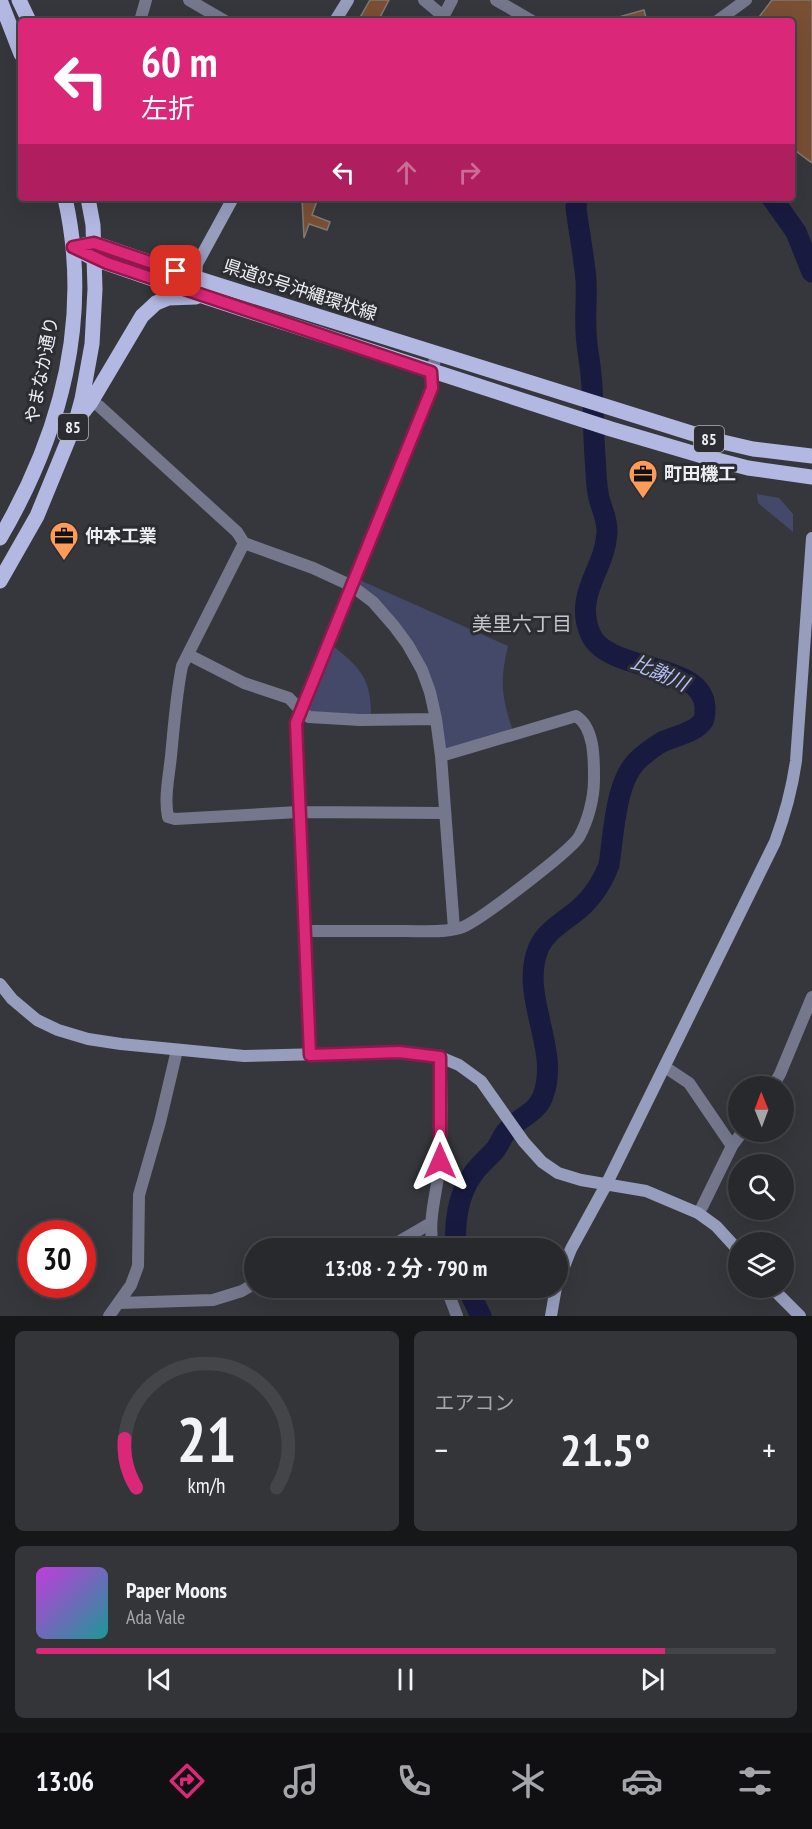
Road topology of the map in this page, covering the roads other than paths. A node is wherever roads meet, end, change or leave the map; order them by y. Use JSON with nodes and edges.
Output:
{"nodes":[{"id":1,"x":0,"y":0,"type":"edge"},
{"id":2,"x":19,"y":0,"type":"edge"},
{"id":3,"x":146,"y":0,"type":"edge"},
{"id":4,"x":189,"y":0,"type":"edge"},
{"id":5,"x":348,"y":0,"type":"edge"},
{"id":6,"x":424,"y":0,"type":"edge"},
{"id":7,"x":452,"y":0,"type":"edge"},
{"id":8,"x":496,"y":0,"type":"edge"},
{"id":9,"x":746,"y":0,"type":"edge"},
{"id":10,"x":27,"y":18,"type":"edge"},
{"id":11,"x":141,"y":18,"type":"edge"},
{"id":12,"x":220,"y":18,"type":"edge"},
{"id":13,"x":337,"y":18,"type":"edge"},
{"id":14,"x":442,"y":18,"type":"edge"},
{"id":15,"x":527,"y":18,"type":"edge"},
{"id":16,"x":721,"y":18,"type":"edge"},
{"id":17,"x":18,"y":46,"type":"edge"},
{"id":18,"x":66,"y":201,"type":"edge"},
{"id":19,"x":88,"y":201,"type":"edge"},
{"id":20,"x":231,"y":201,"type":"edge"},
{"id":21,"x":94,"y":243,"type":"junction"},
{"id":22,"x":73,"y":247,"type":"junction"},
{"id":23,"x":94,"y":259,"type":"junction"},
{"id":24,"x":196,"y":278,"type":"junction"},
{"id":25,"x":205,"y":297,"type":"junction"},
{"id":26,"x":437,"y":354,"type":"junction"},
{"id":27,"x":431,"y":372,"type":"junction"},
{"id":28,"x":91,"y":402,"type":"junction"},
{"id":29,"x":76,"y":422,"type":"junction"},
{"id":30,"x":812,"y":456,"type":"edge"},
{"id":31,"x":812,"y":477,"type":"edge"},
{"id":32,"x":0,"y":538,"type":"edge"},
{"id":33,"x":812,"y":538,"type":"edge"},
{"id":34,"x":244,"y":543,"type":"junction"},
{"id":35,"x":0,"y":581,"type":"edge"},
{"id":36,"x":352,"y":586,"type":"junction"},
{"id":37,"x":810,"y":603,"type":"edge"},
{"id":38,"x":189,"y":655,"type":"junction"},
{"id":39,"x":302,"y":712,"type":"junction"},
{"id":40,"x":436,"y":719,"type":"junction"},
{"id":41,"x":441,"y":756,"type":"junction"},
{"id":42,"x":298,"y":812,"type":"junction"},
{"id":43,"x":445,"y":813,"type":"junction"},
{"id":44,"x":454,"y":929,"type":"junction"},
{"id":45,"x":304,"y":931,"type":"junction"},
{"id":46,"x":0,"y":984,"type":"edge"},
{"id":47,"x":812,"y":997,"type":"edge"},
{"id":48,"x":177,"y":1050,"type":"junction"},
{"id":49,"x":310,"y":1055,"type":"junction"},
{"id":50,"x":440,"y":1057,"type":"junction"},
{"id":51,"x":664,"y":1067,"type":"junction"},
{"id":52,"x":779,"y":1076,"type":"edge"},
{"id":53,"x":735,"y":1142,"type":"edge"},
{"id":54,"x":732,"y":1146,"type":"junction"},
{"id":55,"x":606,"y":1185,"type":"junction"},
{"id":56,"x":698,"y":1213,"type":"junction"},
{"id":57,"x":431,"y":1223,"type":"junction"},
{"id":58,"x":405,"y":1238,"type":"edge"},
{"id":59,"x":431,"y":1238,"type":"edge"},
{"id":60,"x":728,"y":1239,"type":"edge"},
{"id":61,"x":568,"y":1257,"type":"edge"},
{"id":62,"x":244,"y":1290,"type":"edge"},
{"id":63,"x":450,"y":1298,"type":"edge"},
{"id":64,"x":554,"y":1298,"type":"edge"},
{"id":65,"x":782,"y":1298,"type":"edge"},
{"id":66,"x":118,"y":1303,"type":"junction"},
{"id":67,"x":110,"y":1316,"type":"edge"},
{"id":68,"x":457,"y":1316,"type":"edge"},
{"id":69,"x":551,"y":1316,"type":"edge"},
{"id":70,"x":800,"y":1316,"type":"edge"}],
"edges":[{"from":1,"to":17,"type":"main road"},
{"from":2,"to":10,"type":"main road"},
{"from":3,"to":11,"type":"street"},
{"from":4,"to":12,"type":"street"},
{"from":5,"to":13,"type":"street"},
{"from":6,"to":14,"type":"street"},
{"from":7,"to":14,"type":"street"},
{"from":8,"to":15,"type":"street"},
{"from":9,"to":16,"type":"street"},
{"from":18,"to":22,"type":"main road","name":"やまなか通り","number":"85"},
{"from":19,"to":21,"type":"main road","number":"85"},
{"from":20,"to":24,"type":"street"},
{"from":21,"to":22,"type":"main road","name":"県道85号沖縄環状線","number":"85"},
{"from":21,"to":23,"type":"main road","number":"85"},
{"from":21,"to":24,"type":"main road","name":"県道85号沖縄環状線","number":"85"},
{"from":22,"to":23,"type":"main road","name":"県道85号沖縄環状線","number":"85"},
{"from":22,"to":32,"type":"main road","name":"やまなか通り","number":"85"},
{"from":23,"to":25,"type":"main road","name":"県道85号沖縄環状線","number":"85"},
{"from":23,"to":29,"type":"main road","number":"85"},
{"from":24,"to":26,"type":"main road","name":"県道85号沖縄環状線","number":"85"},
{"from":25,"to":27,"type":"main road","name":"県道85号沖縄環状線","number":"85"},
{"from":25,"to":28,"type":"main road"},
{"from":26,"to":27,"type":"street"},
{"from":26,"to":30,"type":"main road","name":"県道85号沖縄環状線","number":"85"},
{"from":27,"to":31,"type":"main road","name":"県道85号沖縄環状線","number":"85"},
{"from":27,"to":36,"type":"street"},
{"from":28,"to":29,"type":"main road"},
{"from":28,"to":34,"type":"street"},
{"from":29,"to":35,"type":"main road","number":"85"},
{"from":33,"to":37,"type":"street"},
{"from":34,"to":36,"type":"street"},
{"from":34,"to":38,"type":"street"},
{"from":36,"to":39,"type":"street"},
{"from":36,"to":40,"type":"street"},
{"from":37,"to":51,"type":"street"},
{"from":38,"to":39,"type":"street"},
{"from":38,"to":42,"type":"street"},
{"from":39,"to":40,"type":"street"},
{"from":39,"to":42,"type":"street"},
{"from":40,"to":41,"type":"street"},
{"from":41,"to":43,"type":"street"},
{"from":41,"to":44,"type":"street"},
{"from":42,"to":43,"type":"street"},
{"from":42,"to":45,"type":"street"},
{"from":43,"to":44,"type":"street"},
{"from":44,"to":45,"type":"street"},
{"from":45,"to":49,"type":"street"},
{"from":46,"to":48,"type":"street"},
{"from":47,"to":52,"type":"street"},
{"from":48,"to":49,"type":"street"},
{"from":48,"to":66,"type":"street"},
{"from":49,"to":50,"type":"street"},
{"from":50,"to":55,"type":"street"},
{"from":50,"to":57,"type":"street"},
{"from":51,"to":54,"type":"street"},
{"from":51,"to":55,"type":"street"},
{"from":53,"to":54,"type":"street"},
{"from":54,"to":56,"type":"street"},
{"from":55,"to":56,"type":"street"},
{"from":55,"to":61,"type":"street"},
{"from":56,"to":60,"type":"street"},
{"from":57,"to":58,"type":"street"},
{"from":57,"to":59,"type":"street"},
{"from":62,"to":66,"type":"street"},
{"from":63,"to":68,"type":"street"},
{"from":64,"to":69,"type":"street"},
{"from":65,"to":70,"type":"street"},
{"from":66,"to":67,"type":"street"}]}
